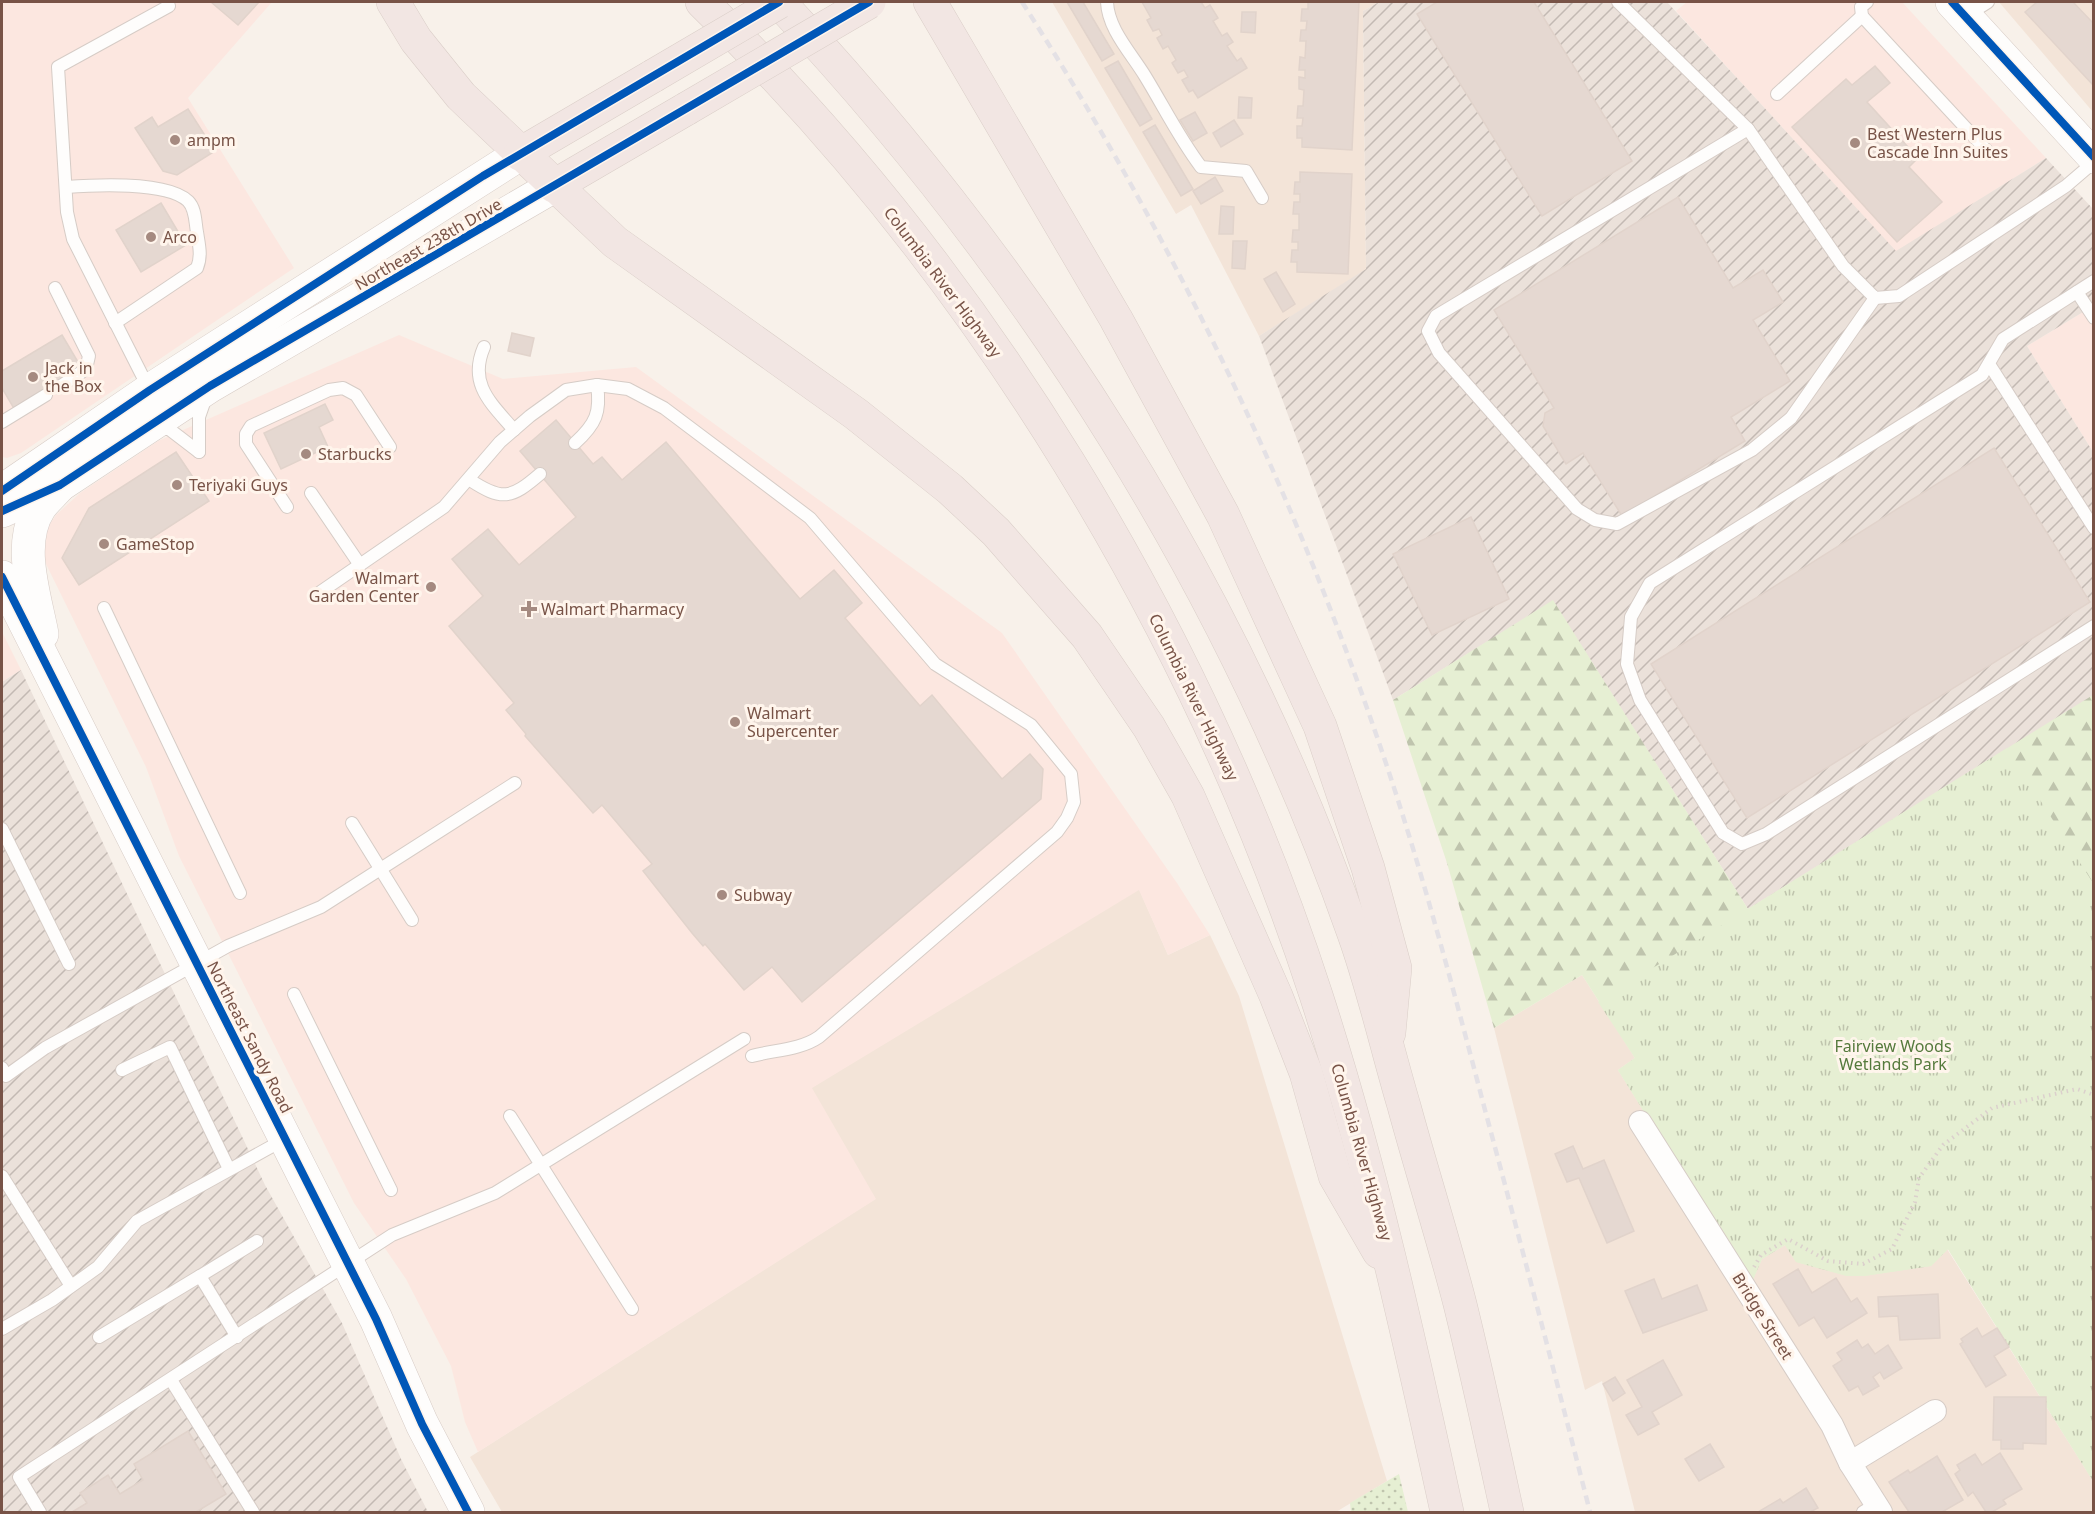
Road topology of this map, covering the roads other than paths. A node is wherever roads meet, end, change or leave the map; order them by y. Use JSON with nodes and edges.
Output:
{"nodes":[{"id":1,"x":393,"y":2,"type":"edge"},
{"id":2,"x":702,"y":2,"type":"edge"},
{"id":3,"x":779,"y":2,"type":"edge"},
{"id":4,"x":869,"y":2,"type":"edge"},
{"id":5,"x":930,"y":2,"type":"edge"},
{"id":6,"x":1107,"y":2,"type":"edge"},
{"id":7,"x":1618,"y":2,"type":"edge"},
{"id":8,"x":1867,"y":2,"type":"edge"},
{"id":9,"x":169,"y":6,"type":"dead end"},
{"id":10,"x":1968,"y":7,"type":"edge"},
{"id":11,"x":1862,"y":16,"type":"junction"},
{"id":12,"x":1777,"y":94,"type":"dead end"},
{"id":13,"x":1748,"y":129,"type":"junction"},
{"id":14,"x":1989,"y":153,"type":"dead end"},
{"id":15,"x":520,"y":154,"type":"junction"},
{"id":16,"x":2094,"y":157,"type":"edge"},
{"id":17,"x":2094,"y":162,"type":"edge"},
{"id":18,"x":554,"y":186,"type":"junction"},
{"id":19,"x":66,"y":187,"type":"junction"},
{"id":20,"x":1262,"y":198,"type":"dead end"},
{"id":21,"x":2094,"y":281,"type":"edge"},
{"id":22,"x":55,"y":288,"type":"dead end"},
{"id":23,"x":2077,"y":292,"type":"junction"},
{"id":24,"x":1875,"y":298,"type":"junction"},
{"id":25,"x":2094,"y":318,"type":"edge"},
{"id":26,"x":115,"y":323,"type":"junction"},
{"id":27,"x":484,"y":347,"type":"dead end"},
{"id":28,"x":1989,"y":364,"type":"junction"},
{"id":29,"x":597,"y":385,"type":"junction"},
{"id":30,"x":210,"y":386,"type":"junction"},
{"id":31,"x":58,"y":388,"type":"dead end"},
{"id":32,"x":150,"y":390,"type":"junction"},
{"id":33,"x":46,"y":395,"type":"dead end"},
{"id":34,"x":2,"y":422,"type":"edge"},
{"id":35,"x":140,"y":430,"type":"junction"},
{"id":36,"x":514,"y":430,"type":"junction"},
{"id":37,"x":575,"y":443,"type":"dead end"},
{"id":38,"x":390,"y":447,"type":"dead end"},
{"id":39,"x":540,"y":474,"type":"dead end"},
{"id":40,"x":470,"y":480,"type":"junction"},
{"id":41,"x":60,"y":484,"type":"junction"},
{"id":42,"x":2,"y":492,"type":"edge"},
{"id":43,"x":311,"y":493,"type":"dead end"},
{"id":44,"x":287,"y":507,"type":"dead end"},
{"id":45,"x":2,"y":511,"type":"edge"},
{"id":46,"x":2094,"y":528,"type":"edge"},
{"id":47,"x":360,"y":565,"type":"junction"},
{"id":48,"x":2,"y":577,"type":"edge"},
{"id":49,"x":319,"y":593,"type":"dead end"},
{"id":50,"x":104,"y":609,"type":"dead end"},
{"id":51,"x":2094,"y":626,"type":"edge"},
{"id":52,"x":48,"y":668,"type":"junction"},
{"id":53,"x":515,"y":783,"type":"dead end"},
{"id":54,"x":352,"y":823,"type":"dead end"},
{"id":55,"x":2,"y":829,"type":"edge"},
{"id":56,"x":381,"y":870,"type":"junction"},
{"id":57,"x":240,"y":893,"type":"dead end"},
{"id":58,"x":412,"y":920,"type":"dead end"},
{"id":59,"x":69,"y":964,"type":"dead end"},
{"id":60,"x":197,"y":964,"type":"junction"},
{"id":61,"x":294,"y":994,"type":"dead end"},
{"id":62,"x":744,"y":1039,"type":"dead end"},
{"id":63,"x":1387,"y":1050,"type":"junction"},
{"id":64,"x":752,"y":1056,"type":"dead end"},
{"id":65,"x":122,"y":1070,"type":"dead end"},
{"id":66,"x":3,"y":1075,"type":"edge"},
{"id":67,"x":510,"y":1116,"type":"dead end"},
{"id":68,"x":1640,"y":1122,"type":"dead end"},
{"id":69,"x":286,"y":1138,"type":"junction"},
{"id":70,"x":541,"y":1165,"type":"junction"},
{"id":71,"x":229,"y":1169,"type":"junction"},
{"id":72,"x":2,"y":1176,"type":"edge"},
{"id":73,"x":392,"y":1190,"type":"dead end"},
{"id":74,"x":257,"y":1241,"type":"dead end"},
{"id":75,"x":349,"y":1264,"type":"junction"},
{"id":76,"x":200,"y":1276,"type":"junction"},
{"id":77,"x":71,"y":1286,"type":"junction"},
{"id":78,"x":1399,"y":1288,"type":"junction"},
{"id":79,"x":632,"y":1310,"type":"dead end"},
{"id":80,"x":2,"y":1329,"type":"edge"},
{"id":81,"x":99,"y":1337,"type":"dead end"},
{"id":82,"x":237,"y":1337,"type":"junction"},
{"id":83,"x":171,"y":1380,"type":"junction"},
{"id":84,"x":1935,"y":1411,"type":"dead end"},
{"id":85,"x":1850,"y":1463,"type":"junction"},
{"id":86,"x":1873,"y":1510,"type":"edge"},
{"id":87,"x":40,"y":1512,"type":"edge"},
{"id":88,"x":253,"y":1512,"type":"edge"},
{"id":89,"x":468,"y":1512,"type":"edge"},
{"id":90,"x":1447,"y":1512,"type":"edge"},
{"id":91,"x":1507,"y":1512,"type":"edge"}],
"edges":[{"from":1,"to":15,"type":"highway"},
{"from":2,"to":78,"type":"highway","name":"Columbia River Highway"},
{"from":3,"to":15,"type":"highway","name":"Northeast 238th Drive","bridge":true},
{"from":3,"to":63,"type":"highway"},
{"from":4,"to":18,"type":"highway","name":"Northeast 238th Drive","bridge":true},
{"from":5,"to":63,"type":"highway"},
{"from":6,"to":20,"type":"lane"},
{"from":7,"to":13,"type":"lane"},
{"from":8,"to":11,"type":"lane"},
{"from":9,"to":19,"type":"lane"},
{"from":10,"to":16,"type":"main road"},
{"from":11,"to":12,"type":"lane"},
{"from":11,"to":14,"type":"lane"},
{"from":13,"to":24,"type":"lane"},
{"from":13,"to":24,"type":"lane"},
{"from":15,"to":18,"type":"highway"},
{"from":15,"to":32,"type":"main road","name":"Northeast 238th Drive"},
{"from":17,"to":24,"type":"lane"},
{"from":18,"to":30,"type":"main road","name":"Northeast 238th Drive"},
{"from":18,"to":78,"type":"highway"},
{"from":19,"to":26,"type":"lane"},
{"from":19,"to":26,"type":"lane"},
{"from":21,"to":23,"type":"lane"},
{"from":22,"to":31,"type":"lane"},
{"from":23,"to":25,"type":"lane"},
{"from":23,"to":28,"type":"lane"},
{"from":26,"to":32,"type":"lane"},
{"from":27,"to":36,"type":"lane"},
{"from":28,"to":46,"type":"lane"},
{"from":28,"to":51,"type":"lane"},
{"from":29,"to":36,"type":"lane"},
{"from":29,"to":37,"type":"lane"},
{"from":29,"to":64,"type":"lane"},
{"from":30,"to":35,"type":"main road","name":"Northeast 238th Drive"},
{"from":30,"to":35,"type":"lane"},
{"from":32,"to":42,"type":"main road","name":"Northeast 238th Drive"},
{"from":33,"to":34,"type":"lane"},
{"from":35,"to":41,"type":"main road","name":"Northeast 238th Drive"},
{"from":36,"to":40,"type":"lane"},
{"from":38,"to":44,"type":"lane"},
{"from":39,"to":40,"type":"lane"},
{"from":40,"to":47,"type":"lane"},
{"from":41,"to":45,"type":"main road","name":"Northeast 238th Drive"},
{"from":41,"to":52,"type":"main road"},
{"from":43,"to":47,"type":"lane"},
{"from":47,"to":49,"type":"lane"},
{"from":48,"to":52,"type":"main road","name":"Northeast Sandy Road"},
{"from":50,"to":57,"type":"lane"},
{"from":52,"to":60,"type":"main road","name":"Northeast Sandy Road"},
{"from":53,"to":56,"type":"lane"},
{"from":54,"to":56,"type":"lane"},
{"from":55,"to":59,"type":"lane"},
{"from":56,"to":58,"type":"lane"},
{"from":56,"to":60,"type":"lane"},
{"from":60,"to":66,"type":"lane"},
{"from":60,"to":69,"type":"main road","name":"Northeast Sandy Road"},
{"from":61,"to":73,"type":"lane"},
{"from":62,"to":70,"type":"lane"},
{"from":63,"to":91,"type":"highway"},
{"from":65,"to":71,"type":"lane"},
{"from":67,"to":70,"type":"lane"},
{"from":68,"to":85,"type":"street","name":"Bridge Street"},
{"from":69,"to":71,"type":"lane"},
{"from":69,"to":75,"type":"main road","name":"Northeast Sandy Road"},
{"from":70,"to":75,"type":"lane"},
{"from":70,"to":79,"type":"lane"},
{"from":71,"to":77,"type":"lane"},
{"from":72,"to":77,"type":"lane"},
{"from":74,"to":76,"type":"lane"},
{"from":75,"to":82,"type":"lane"},
{"from":75,"to":89,"type":"main road","name":"Northeast Sandy Road"},
{"from":76,"to":81,"type":"lane"},
{"from":76,"to":82,"type":"lane"},
{"from":77,"to":80,"type":"lane"},
{"from":78,"to":90,"type":"highway","name":"Columbia River Highway"},
{"from":82,"to":83,"type":"lane"},
{"from":83,"to":87,"type":"lane"},
{"from":83,"to":88,"type":"lane"},
{"from":84,"to":85,"type":"street"},
{"from":85,"to":86,"type":"street","name":"Bridge Street"}]}
